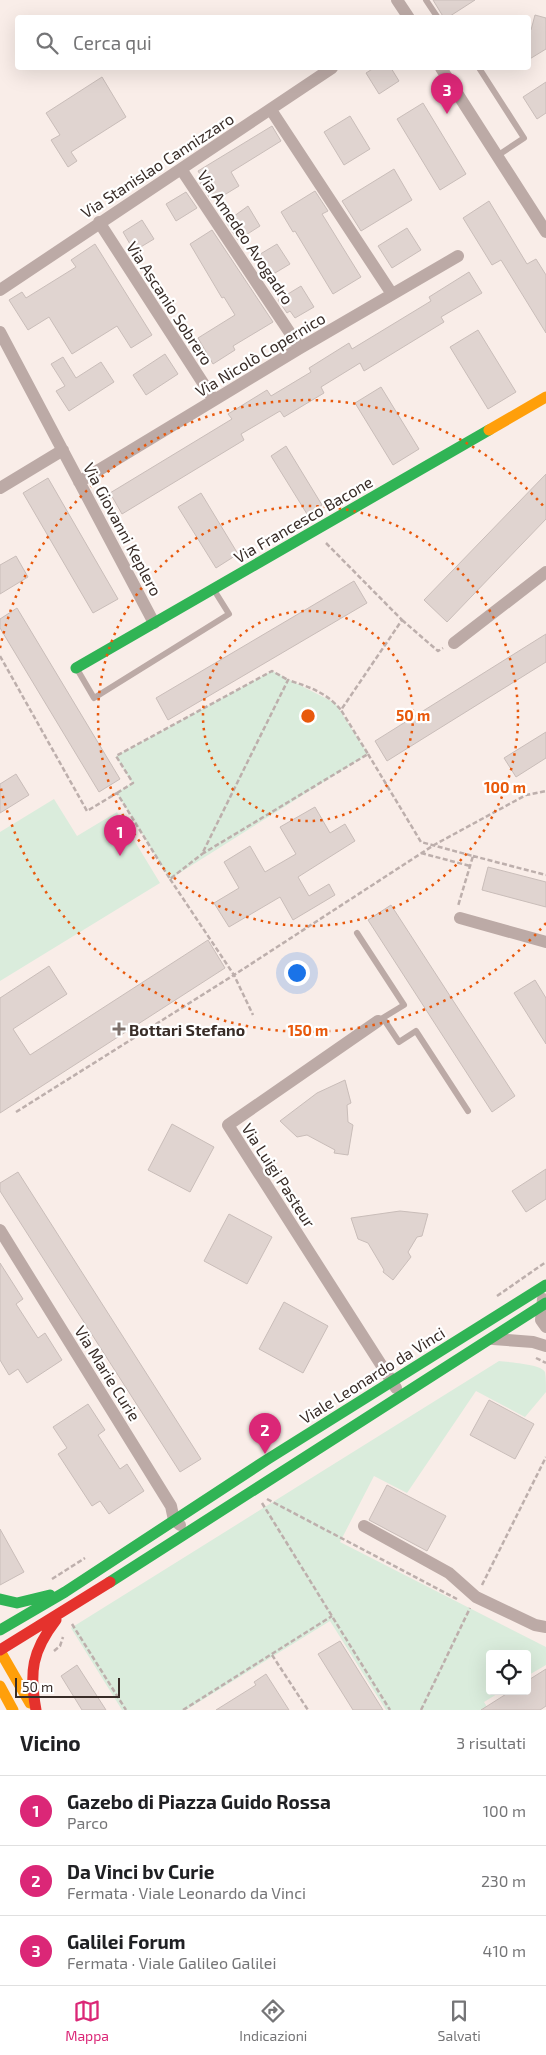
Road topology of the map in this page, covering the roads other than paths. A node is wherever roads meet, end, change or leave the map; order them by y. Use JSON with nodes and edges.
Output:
{"nodes":[{"id":1,"x":397,"y":0,"type":"edge"},
{"id":2,"x":426,"y":0,"type":"edge"},
{"id":3,"x":406,"y":15,"type":"edge"},
{"id":4,"x":436,"y":15,"type":"edge"},
{"id":5,"x":329,"y":70,"type":"edge"},
{"id":6,"x":442,"y":70,"type":"edge"},
{"id":7,"x":480,"y":70,"type":"edge"},
{"id":8,"x":271,"y":110,"type":"junction"},
{"id":9,"x":497,"y":156,"type":"junction"},
{"id":10,"x":181,"y":169,"type":"junction"},
{"id":11,"x":99,"y":222,"type":"junction"},
{"id":12,"x":546,"y":232,"type":"edge"},
{"id":13,"x":458,"y":256,"type":"dead end"},
{"id":14,"x":0,"y":290,"type":"edge"},
{"id":15,"x":392,"y":294,"type":"junction"},
{"id":16,"x":0,"y":332,"type":"edge"},
{"id":17,"x":300,"y":348,"type":"junction"},
{"id":18,"x":546,"y":397,"type":"edge"},
{"id":19,"x":214,"y":400,"type":"junction"},
{"id":20,"x":63,"y":450,"type":"junction"},
{"id":21,"x":80,"y":482,"type":"junction"},
{"id":22,"x":0,"y":488,"type":"edge"},
{"id":23,"x":546,"y":572,"type":"edge"},
{"id":24,"x":213,"y":589,"type":"junction"},
{"id":25,"x":154,"y":623,"type":"junction"},
{"id":26,"x":454,"y":642,"type":"road end"},
{"id":27,"x":76,"y":668,"type":"joint"},
{"id":28,"x":460,"y":918,"type":"road end"},
{"id":29,"x":357,"y":933,"type":"dead end"},
{"id":30,"x":546,"y":942,"type":"edge"},
{"id":31,"x":381,"y":1020,"type":"junction"},
{"id":32,"x":468,"y":1111,"type":"dead end"},
{"id":33,"x":0,"y":1230,"type":"edge"},
{"id":34,"x":546,"y":1285,"type":"edge"},
{"id":35,"x":546,"y":1290,"type":"edge"},
{"id":36,"x":544,"y":1305,"type":"edge"},
{"id":37,"x":546,"y":1327,"type":"edge"},
{"id":38,"x":493,"y":1339,"type":"junction"},
{"id":39,"x":546,"y":1346,"type":"edge"},
{"id":40,"x":392,"y":1381,"type":"junction"},
{"id":41,"x":401,"y":1397,"type":"junction"},
{"id":42,"x":174,"y":1520,"type":"junction"},
{"id":43,"x":364,"y":1526,"type":"dead end"},
{"id":44,"x":188,"y":1532,"type":"junction"},
{"id":45,"x":65,"y":1592,"type":"junction"},
{"id":46,"x":0,"y":1599,"type":"edge"},
{"id":47,"x":62,"y":1613,"type":"junction"},
{"id":48,"x":546,"y":1627,"type":"edge"},
{"id":49,"x":0,"y":1630,"type":"edge"},
{"id":50,"x":0,"y":1651,"type":"edge"},
{"id":51,"x":0,"y":1686,"type":"edge"},
{"id":52,"x":13,"y":1710,"type":"edge"},
{"id":53,"x":35,"y":1710,"type":"edge"}],
"edges":[{"from":1,"to":3,"type":"street"},
{"from":2,"to":4,"type":"lane"},
{"from":5,"to":8,"type":"street","name":"Via Stanislao Cannizzaro"},
{"from":6,"to":9,"type":"street"},
{"from":7,"to":9,"type":"lane"},
{"from":8,"to":10,"type":"street","name":"Via Stanislao Cannizzaro"},
{"from":8,"to":15,"type":"street"},
{"from":9,"to":12,"type":"street"},
{"from":10,"to":11,"type":"street","name":"Via Stanislao Cannizzaro"},
{"from":10,"to":17,"type":"street","name":"Via Amedeo Avogadro"},
{"from":11,"to":14,"type":"street","name":"Via Stanislao Cannizzaro"},
{"from":11,"to":19,"type":"street","name":"Via Ascanio Sobrero"},
{"from":13,"to":15,"type":"street","name":"Via Nicolò Copernico"},
{"from":15,"to":17,"type":"street","name":"Via Nicolò Copernico"},
{"from":16,"to":20,"type":"street","name":"Via Giovanni Keplero"},
{"from":17,"to":19,"type":"street","name":"Via Nicolò Copernico"},
{"from":18,"to":24,"type":"street","name":"Via Francesco Bacone"},
{"from":19,"to":21,"type":"street","name":"Via Nicolò Copernico"},
{"from":20,"to":21,"type":"street","name":"Via Giovanni Keplero"},
{"from":20,"to":22,"type":"street"},
{"from":21,"to":25,"type":"street","name":"Via Giovanni Keplero"},
{"from":23,"to":26,"type":"street"},
{"from":24,"to":25,"type":"street","name":"Via Francesco Bacone"},
{"from":24,"to":27,"type":"lane"},
{"from":25,"to":27,"type":"street","name":"Via Francesco Bacone"},
{"from":28,"to":30,"type":"street"},
{"from":29,"to":31,"type":"lane"},
{"from":31,"to":32,"type":"lane"},
{"from":31,"to":40,"type":"street","name":"Via Luigi Pasteur"},
{"from":33,"to":42,"type":"street","name":"Via Marie Curie"},
{"from":34,"to":40,"type":"street","name":"Viale Leonardo da Vinci"},
{"from":35,"to":36,"type":"street"},
{"from":36,"to":37,"type":"street"},
{"from":36,"to":38,"type":"street","name":"Viale Leonardo da Vinci"},
{"from":38,"to":39,"type":"street"},
{"from":38,"to":41,"type":"street","name":"Viale Leonardo da Vinci"},
{"from":40,"to":41,"type":"street","name":"Via Luigi Pasteur"},
{"from":40,"to":42,"type":"street","name":"Viale Leonardo da Vinci"},
{"from":41,"to":44,"type":"street","name":"Viale Leonardo da Vinci"},
{"from":42,"to":44,"type":"street"},
{"from":42,"to":45,"type":"street","name":"Viale Leonardo da Vinci"},
{"from":43,"to":48,"type":"street"},
{"from":44,"to":47,"type":"street","name":"Viale Leonardo da Vinci"},
{"from":45,"to":46,"type":"street"},
{"from":45,"to":49,"type":"street","name":"Viale Leonardo da Vinci"},
{"from":47,"to":50,"type":"street"},
{"from":47,"to":53,"type":"street"},
{"from":50,"to":53,"type":"street"},
{"from":51,"to":52,"type":"street"}]}
